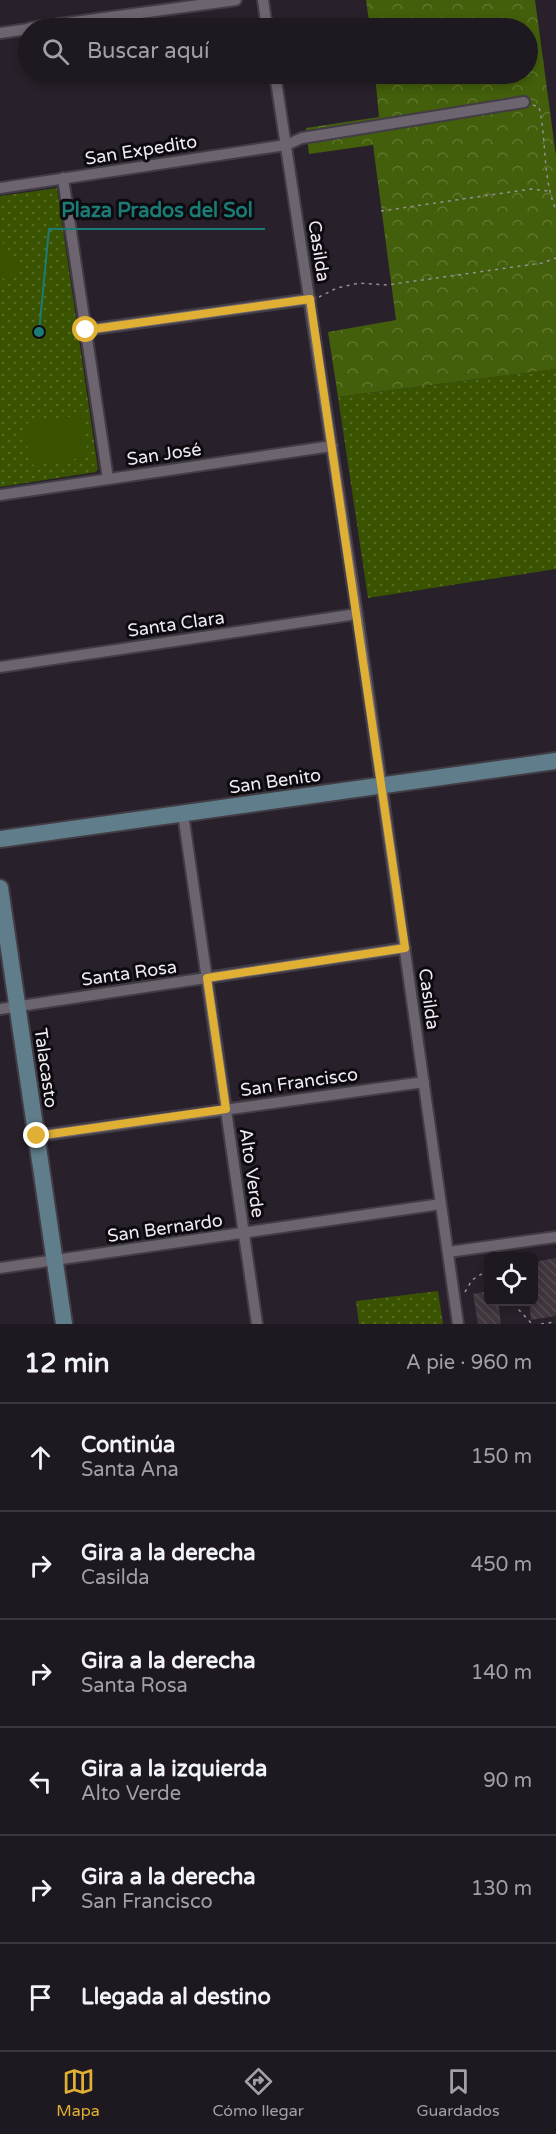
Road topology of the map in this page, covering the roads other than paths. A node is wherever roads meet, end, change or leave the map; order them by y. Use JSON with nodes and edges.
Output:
{"nodes":[{"id":1,"x":236,"y":0,"type":"edge"},
{"id":2,"x":263,"y":0,"type":"edge"},
{"id":3,"x":108,"y":18,"type":"edge"},
{"id":4,"x":266,"y":18,"type":"edge"},
{"id":5,"x":18,"y":31,"type":"edge"},
{"id":6,"x":0,"y":33,"type":"edge"},
{"id":7,"x":277,"y":84,"type":"edge"},
{"id":8,"x":524,"y":102,"type":"road end"},
{"id":9,"x":286,"y":145,"type":"junction"},
{"id":10,"x":63,"y":178,"type":"junction"},
{"id":11,"x":0,"y":188,"type":"edge"},
{"id":12,"x":310,"y":299,"type":"junction"},
{"id":13,"x":86,"y":330,"type":"junction"},
{"id":14,"x":332,"y":446,"type":"junction"},
{"id":15,"x":108,"y":479,"type":"junction"},
{"id":16,"x":0,"y":495,"type":"edge"},
{"id":17,"x":357,"y":614,"type":"junction"},
{"id":18,"x":0,"y":667,"type":"edge"},
{"id":19,"x":556,"y":761,"type":"edge"},
{"id":20,"x":382,"y":785,"type":"junction"},
{"id":21,"x":183,"y":813,"type":"junction"},
{"id":22,"x":0,"y":839,"type":"edge"},
{"id":23,"x":0,"y":888,"type":"edge"},
{"id":24,"x":405,"y":948,"type":"junction"},
{"id":25,"x":207,"y":978,"type":"junction"},
{"id":26,"x":17,"y":1006,"type":"junction"},
{"id":27,"x":0,"y":1009,"type":"edge"},
{"id":28,"x":424,"y":1082,"type":"junction"},
{"id":29,"x":226,"y":1109,"type":"junction"},
{"id":30,"x":37,"y":1136,"type":"junction"},
{"id":31,"x":441,"y":1204,"type":"junction"},
{"id":32,"x":244,"y":1234,"type":"junction"},
{"id":33,"x":556,"y":1237,"type":"edge"},
{"id":34,"x":448,"y":1252,"type":"junction"},
{"id":35,"x":55,"y":1260,"type":"junction"},
{"id":36,"x":0,"y":1268,"type":"edge"},
{"id":37,"x":64,"y":1324,"type":"edge"},
{"id":38,"x":257,"y":1324,"type":"edge"},
{"id":39,"x":458,"y":1324,"type":"edge"}],
"edges":[{"from":1,"to":3,"type":"street"},
{"from":2,"to":4,"type":"street"},
{"from":5,"to":6,"type":"street"},
{"from":7,"to":9,"type":"street","name":"Casilda"},
{"from":8,"to":9,"type":"street","name":"San Expedito"},
{"from":9,"to":10,"type":"street","name":"San Expedito"},
{"from":9,"to":12,"type":"street","name":"Casilda"},
{"from":10,"to":11,"type":"street","name":"San Expedito"},
{"from":10,"to":13,"type":"street"},
{"from":12,"to":13,"type":"street"},
{"from":12,"to":14,"type":"street","name":"Casilda"},
{"from":13,"to":15,"type":"street"},
{"from":14,"to":15,"type":"street","name":"San José"},
{"from":14,"to":17,"type":"street","name":"Casilda"},
{"from":15,"to":16,"type":"street","name":"San José"},
{"from":17,"to":18,"type":"street","name":"Santa Clara"},
{"from":17,"to":20,"type":"street","name":"Casilda"},
{"from":19,"to":20,"type":"street","name":"San Benito"},
{"from":20,"to":21,"type":"street","name":"San Benito"},
{"from":20,"to":24,"type":"street","name":"Casilda"},
{"from":21,"to":22,"type":"street","name":"San Benito"},
{"from":21,"to":25,"type":"street","name":"Alto Verde"},
{"from":23,"to":26,"type":"street","name":"Talacasto"},
{"from":24,"to":25,"type":"street","name":"Santa Rosa"},
{"from":24,"to":28,"type":"street","name":"Casilda"},
{"from":25,"to":26,"type":"street","name":"Santa Rosa"},
{"from":25,"to":29,"type":"street","name":"Alto Verde"},
{"from":26,"to":27,"type":"street","name":"Santa Rosa"},
{"from":26,"to":30,"type":"street","name":"Talacasto"},
{"from":28,"to":29,"type":"street","name":"San Francisco"},
{"from":28,"to":31,"type":"street","name":"Casilda"},
{"from":29,"to":30,"type":"street","name":"San Francisco"},
{"from":29,"to":32,"type":"street","name":"Alto Verde"},
{"from":30,"to":35,"type":"street","name":"Talacasto"},
{"from":31,"to":32,"type":"street","name":"San Bernardo"},
{"from":31,"to":34,"type":"street","name":"Casilda"},
{"from":32,"to":35,"type":"street","name":"San Bernardo"},
{"from":32,"to":38,"type":"street","name":"Alto Verde"},
{"from":33,"to":34,"type":"street"},
{"from":34,"to":39,"type":"street","name":"Casilda"},
{"from":35,"to":36,"type":"street","name":"San Bernardo"},
{"from":35,"to":37,"type":"street","name":"Talacasto"}]}
